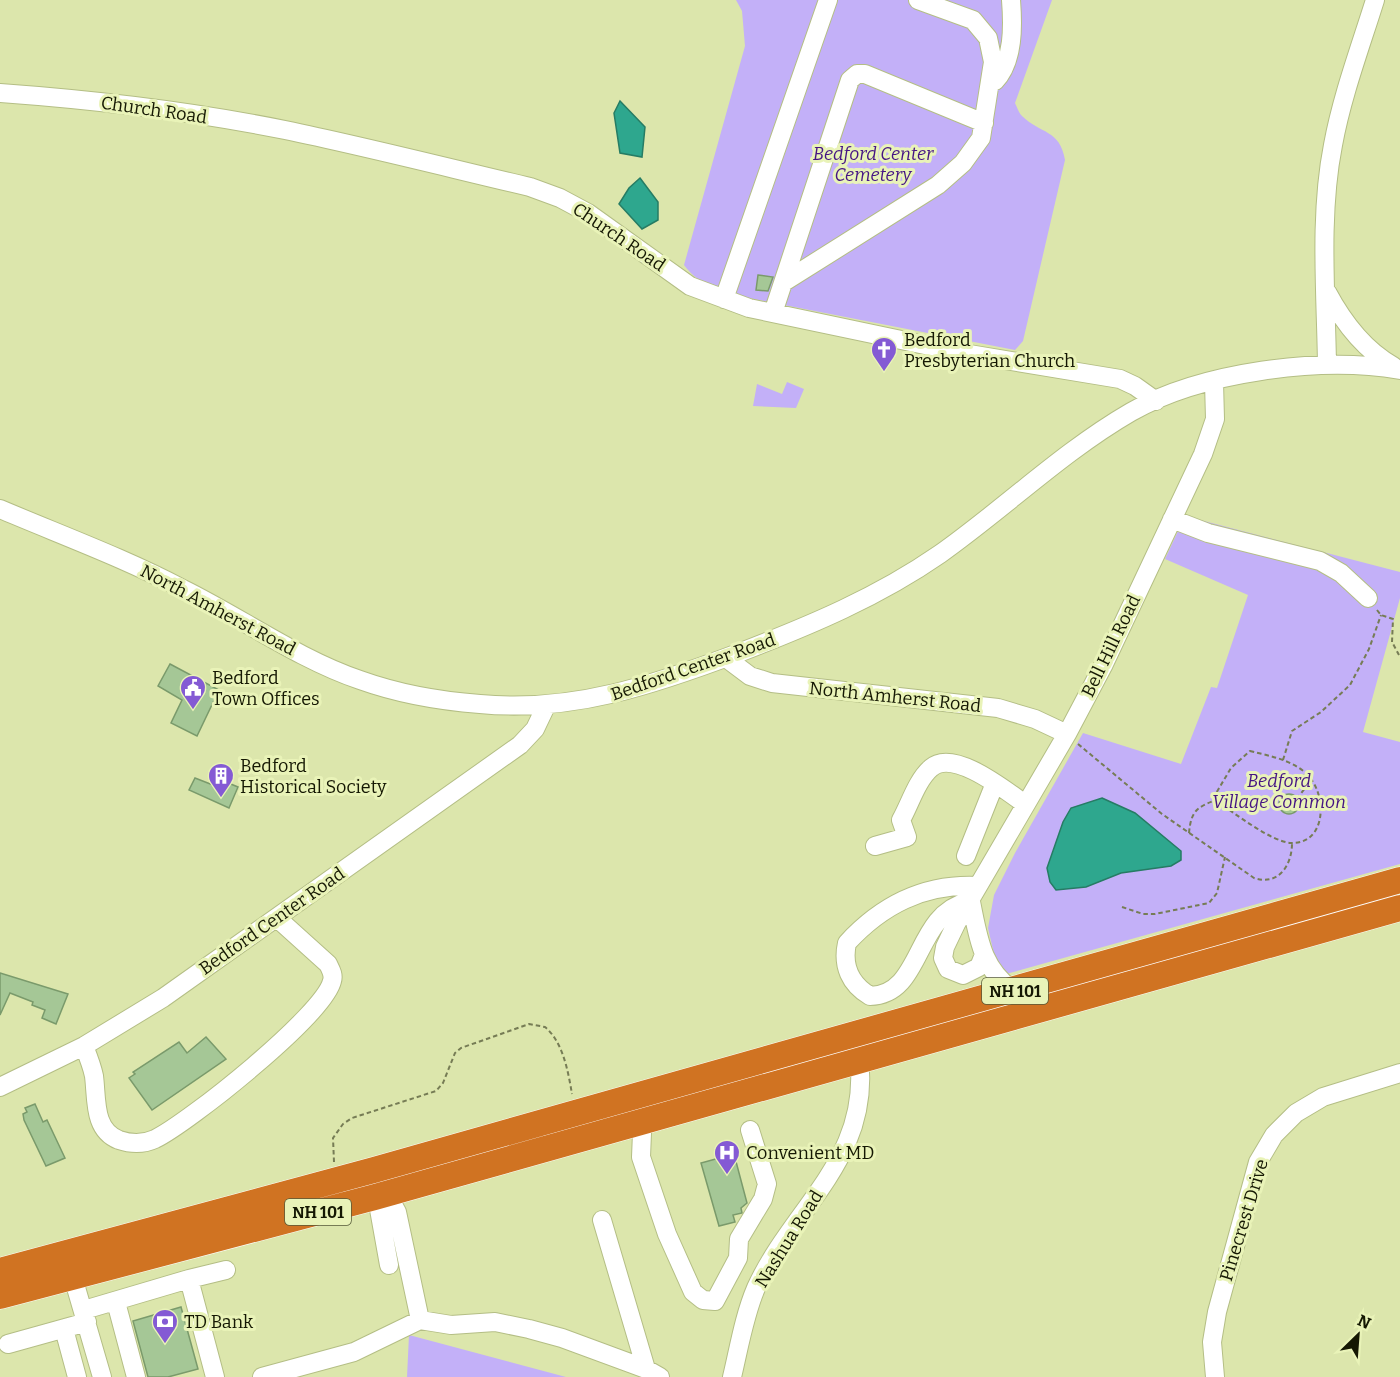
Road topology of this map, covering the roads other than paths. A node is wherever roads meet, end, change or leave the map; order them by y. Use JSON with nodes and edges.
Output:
{"nodes":[{"id":1,"x":828,"y":0,"type":"edge"},
{"id":2,"x":918,"y":0,"type":"edge"},
{"id":3,"x":1011,"y":0,"type":"edge"},
{"id":4,"x":1375,"y":0,"type":"edge"},
{"id":5,"x":989,"y":87,"type":"junction"},
{"id":6,"x":0,"y":93,"type":"edge"},
{"id":7,"x":984,"y":123,"type":"junction"},
{"id":8,"x":784,"y":282,"type":"junction"},
{"id":9,"x":1326,"y":290,"type":"junction"},
{"id":10,"x":724,"y":299,"type":"junction"},
{"id":11,"x":773,"y":313,"type":"junction"},
{"id":12,"x":1327,"y":365,"type":"junction"},
{"id":13,"x":1400,"y":370,"type":"edge"},
{"id":14,"x":1214,"y":382,"type":"junction"},
{"id":15,"x":1156,"y":401,"type":"junction"},
{"id":16,"x":0,"y":509,"type":"edge"},
{"id":17,"x":1172,"y":519,"type":"junction"},
{"id":18,"x":1368,"y":598,"type":"road end"},
{"id":19,"x":726,"y":658,"type":"junction"},
{"id":20,"x":546,"y":706,"type":"junction"},
{"id":21,"x":1066,"y":734,"type":"junction"},
{"id":22,"x":995,"y":783,"type":"junction"},
{"id":23,"x":1025,"y":804,"type":"junction"},
{"id":24,"x":875,"y":846,"type":"dead end"},
{"id":25,"x":966,"y":856,"type":"dead end"},
{"id":26,"x":1400,"y":880,"type":"edge"},
{"id":27,"x":971,"y":895,"type":"junction"},
{"id":28,"x":1400,"y":908,"type":"edge"},
{"id":29,"x":277,"y":918,"type":"junction"},
{"id":30,"x":983,"y":957,"type":"junction"},
{"id":31,"x":1014,"y":991,"type":"junction"},
{"id":32,"x":856,"y":1034,"type":"junction"},
{"id":33,"x":84,"y":1046,"type":"junction"},
{"id":34,"x":860,"y":1061,"type":"junction"},
{"id":35,"x":1400,"y":1073,"type":"edge"},
{"id":36,"x":0,"y":1087,"type":"edge"},
{"id":37,"x":629,"y":1097,"type":"junction"},
{"id":38,"x":635,"y":1123,"type":"junction"},
{"id":39,"x":750,"y":1130,"type":"dead end"},
{"id":40,"x":374,"y":1170,"type":"junction"},
{"id":41,"x":382,"y":1195,"type":"junction"},
{"id":42,"x":602,"y":1220,"type":"dead end"},
{"id":43,"x":738,"y":1258,"type":"junction"},
{"id":44,"x":69,"y":1265,"type":"junction"},
{"id":45,"x":389,"y":1265,"type":"dead end"},
{"id":46,"x":767,"y":1269,"type":"junction"},
{"id":47,"x":226,"y":1270,"type":"dead end"},
{"id":48,"x":0,"y":1271,"type":"edge"},
{"id":49,"x":189,"y":1279,"type":"junction"},
{"id":50,"x":0,"y":1296,"type":"edge"},
{"id":51,"x":116,"y":1302,"type":"junction"},
{"id":52,"x":85,"y":1316,"type":"junction"},
{"id":53,"x":420,"y":1320,"type":"junction"},
{"id":54,"x":64,"y":1329,"type":"junction"},
{"id":55,"x":8,"y":1344,"type":"dead end"},
{"id":56,"x":653,"y":1373,"type":"edge"},
{"id":57,"x":77,"y":1377,"type":"edge"},
{"id":58,"x":102,"y":1377,"type":"edge"},
{"id":59,"x":136,"y":1377,"type":"edge"},
{"id":60,"x":215,"y":1377,"type":"edge"},
{"id":61,"x":262,"y":1377,"type":"edge"},
{"id":62,"x":732,"y":1377,"type":"edge"},
{"id":63,"x":1215,"y":1377,"type":"edge"}],
"edges":[{"from":1,"to":10,"type":"street"},
{"from":2,"to":5,"type":"street"},
{"from":3,"to":5,"type":"street"},
{"from":4,"to":9,"type":"street"},
{"from":5,"to":7,"type":"street"},
{"from":6,"to":10,"type":"street","name":"Church Road"},
{"from":7,"to":8,"type":"street"},
{"from":7,"to":8,"type":"street"},
{"from":8,"to":11,"type":"street"},
{"from":9,"to":12,"type":"street"},
{"from":9,"to":13,"type":"street"},
{"from":10,"to":11,"type":"street","name":"Church Road"},
{"from":11,"to":15,"type":"street","name":"Church Road"},
{"from":12,"to":13,"type":"street","name":"Bedford Center Road"},
{"from":12,"to":14,"type":"street","name":"Bedford Center Road"},
{"from":14,"to":15,"type":"street","name":"Bedford Center Road"},
{"from":14,"to":17,"type":"street","name":"Bell Hill Road"},
{"from":15,"to":19,"type":"street","name":"Bedford Center Road"},
{"from":16,"to":20,"type":"street","name":"North Amherst Road"},
{"from":17,"to":18,"type":"street"},
{"from":17,"to":21,"type":"street","name":"Bell Hill Road"},
{"from":19,"to":20,"type":"street","name":"Bedford Center Road"},
{"from":19,"to":21,"type":"street","name":"North Amherst Road"},
{"from":20,"to":29,"type":"street","name":"Bedford Center Road"},
{"from":21,"to":23,"type":"street","name":"Bell Hill Road"},
{"from":22,"to":23,"type":"street"},
{"from":22,"to":24,"type":"street"},
{"from":22,"to":25,"type":"street"},
{"from":23,"to":27,"type":"street","name":"Bell Hill Road"},
{"from":26,"to":31,"type":"highway","number":"NH 101"},
{"from":27,"to":27,"type":"street"},
{"from":27,"to":30,"type":"street"},
{"from":27,"to":30,"type":"street","name":"Bell Hill Road"},
{"from":28,"to":34,"type":"highway","number":"NH 101"},
{"from":29,"to":33,"type":"street","name":"Bedford Center Road"},
{"from":29,"to":33,"type":"street"},
{"from":30,"to":31,"type":"street"},
{"from":31,"to":32,"type":"highway","number":"NH 101"},
{"from":32,"to":34,"type":"street","name":"Nashua Road"},
{"from":32,"to":37,"type":"highway","number":"NH 101"},
{"from":33,"to":36,"type":"street","name":"Bedford Center Road"},
{"from":34,"to":38,"type":"highway","number":"NH 101"},
{"from":34,"to":46,"type":"street","name":"Nashua Road"},
{"from":35,"to":63,"type":"street","name":"Pinecrest Drive"},
{"from":37,"to":38,"type":"street"},
{"from":37,"to":40,"type":"highway","number":"NH 101"},
{"from":38,"to":41,"type":"highway","number":"NH 101"},
{"from":38,"to":43,"type":"street"},
{"from":39,"to":43,"type":"street"},
{"from":40,"to":41,"type":"street"},
{"from":40,"to":44,"type":"highway","number":"NH 101"},
{"from":41,"to":44,"type":"highway","number":"NH 101"},
{"from":41,"to":45,"type":"street"},
{"from":41,"to":53,"type":"street"},
{"from":42,"to":56,"type":"street"},
{"from":43,"to":46,"type":"street"},
{"from":44,"to":48,"type":"highway","number":"NH 101"},
{"from":44,"to":50,"type":"highway","number":"NH 101"},
{"from":44,"to":52,"type":"street"},
{"from":46,"to":62,"type":"street","name":"Nashua Road"},
{"from":47,"to":49,"type":"street"},
{"from":49,"to":51,"type":"street"},
{"from":49,"to":60,"type":"street"},
{"from":51,"to":52,"type":"street"},
{"from":51,"to":59,"type":"street"},
{"from":52,"to":54,"type":"street"},
{"from":52,"to":58,"type":"street"},
{"from":53,"to":56,"type":"street"},
{"from":53,"to":61,"type":"street"},
{"from":54,"to":55,"type":"street"},
{"from":54,"to":57,"type":"street"}]}
